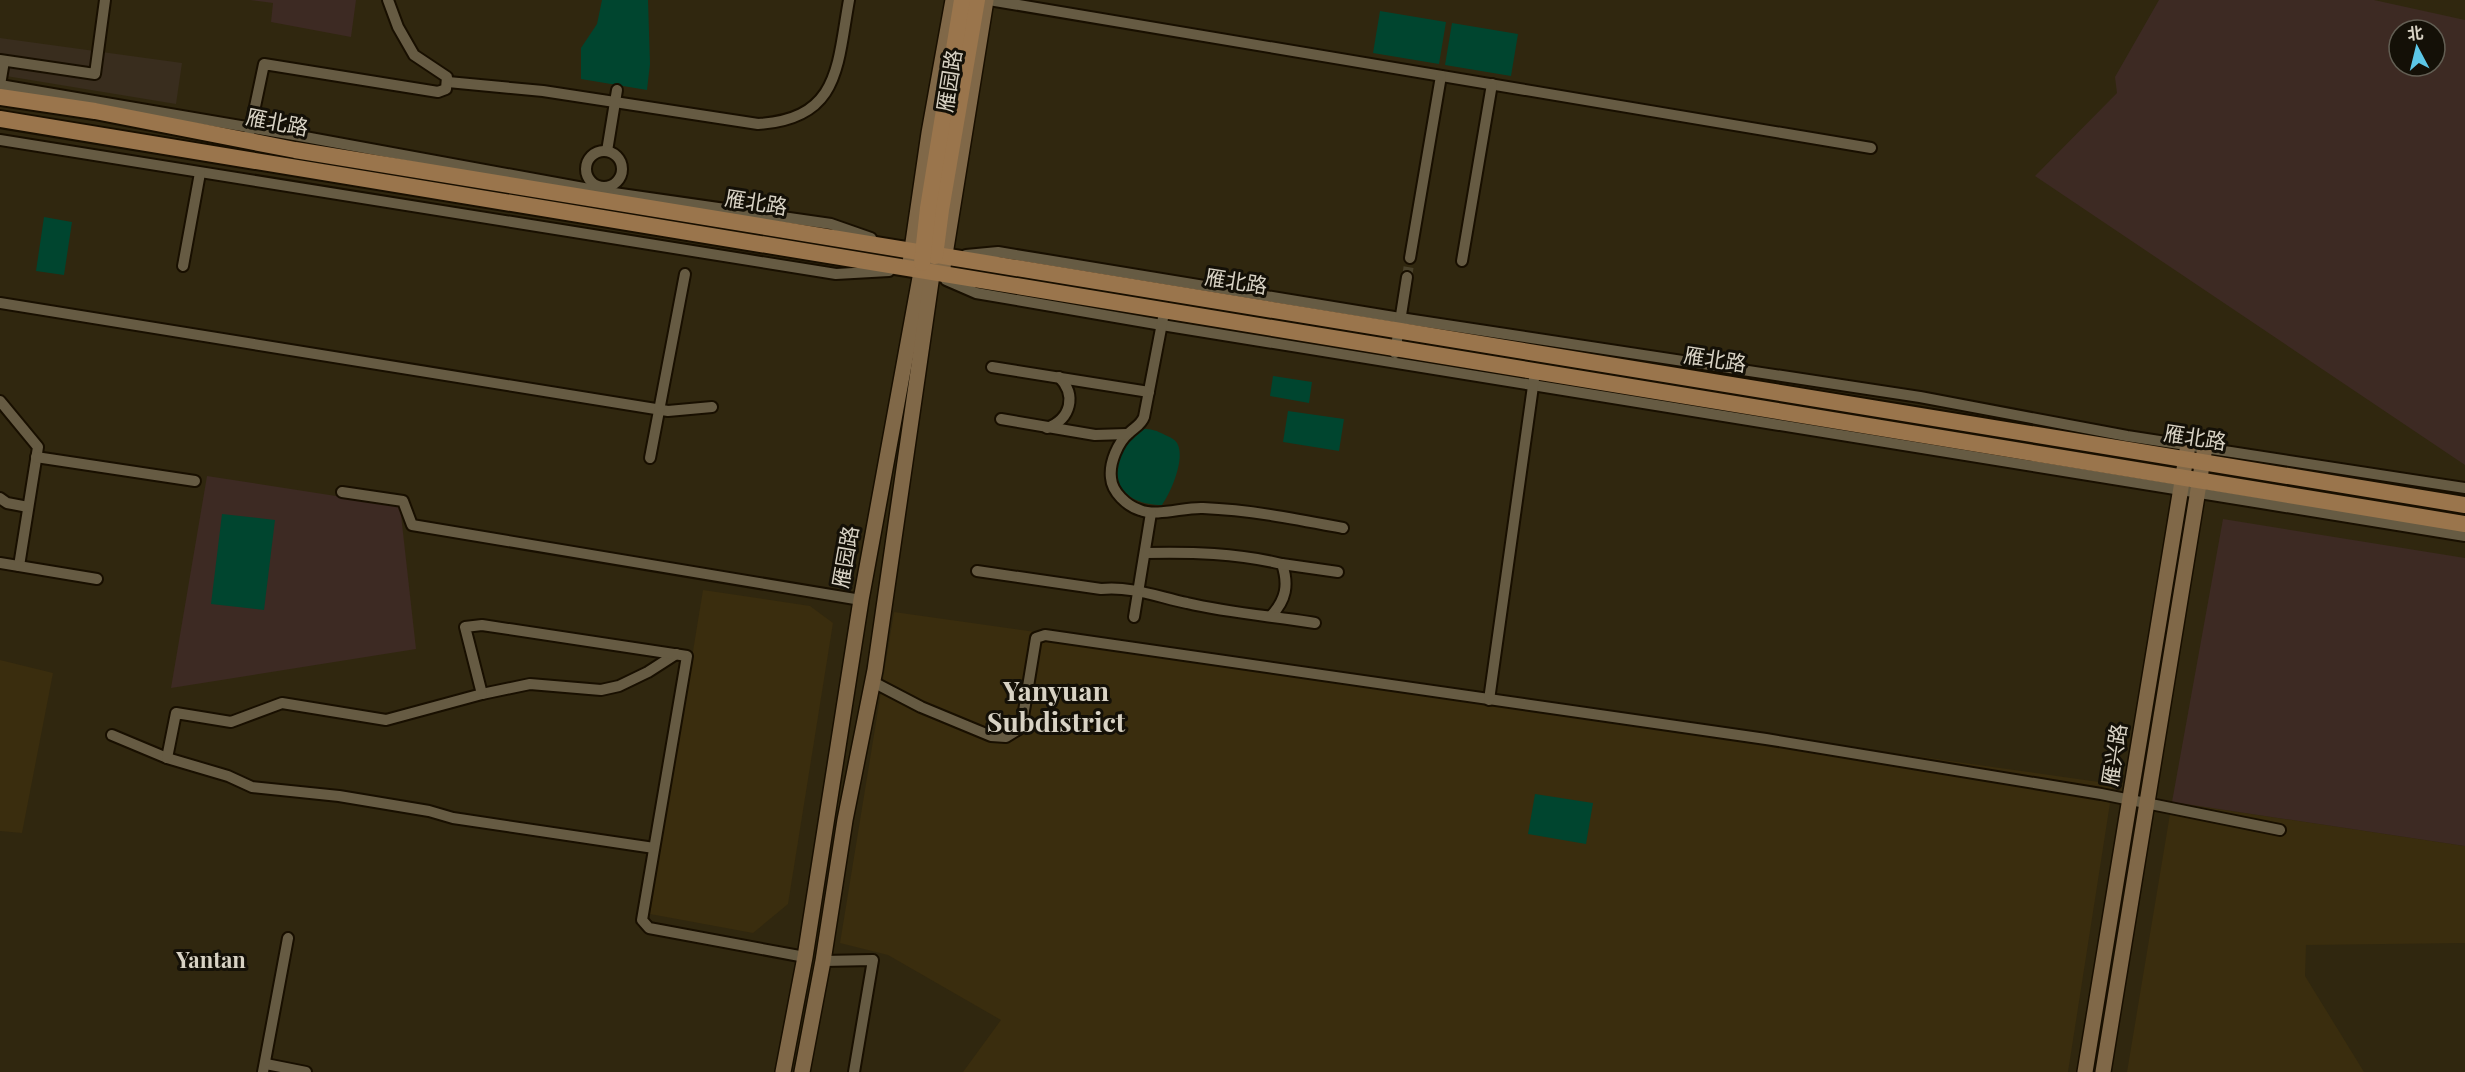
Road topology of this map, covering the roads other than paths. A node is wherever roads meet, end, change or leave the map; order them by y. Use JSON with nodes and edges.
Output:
{"nodes":[{"id":1,"x":105,"y":0,"type":"edge"},
{"id":2,"x":388,"y":0,"type":"edge"},
{"id":3,"x":849,"y":0,"type":"edge"},
{"id":4,"x":953,"y":0,"type":"edge"},
{"id":5,"x":962,"y":0,"type":"edge"},
{"id":6,"x":977,"y":0,"type":"edge"},
{"id":7,"x":988,"y":0,"type":"edge"},
{"id":8,"x":2,"y":60,"type":"edge"},
{"id":9,"x":1441,"y":76,"type":"junction"},
{"id":10,"x":448,"y":82,"type":"junction"},
{"id":11,"x":1492,"y":84,"type":"junction"},
{"id":12,"x":0,"y":85,"type":"edge"},
{"id":13,"x":617,"y":90,"type":"dead end"},
{"id":14,"x":0,"y":97,"type":"edge"},
{"id":15,"x":615,"y":103,"type":"junction"},
{"id":16,"x":0,"y":120,"type":"edge"},
{"id":17,"x":249,"y":135,"type":"junction"},
{"id":18,"x":0,"y":140,"type":"edge"},
{"id":19,"x":1871,"y":148,"type":"dead end"},
{"id":20,"x":608,"y":150,"type":"junction"},
{"id":21,"x":200,"y":173,"type":"junction"},
{"id":22,"x":600,"y":193,"type":"junction"},
{"id":23,"x":594,"y":218,"type":"junction"},
{"id":24,"x":929,"y":254,"type":"junction"},
{"id":25,"x":1410,"y":258,"type":"tunnel mouth"},
{"id":26,"x":1462,"y":261,"type":"dead end"},
{"id":27,"x":183,"y":266,"type":"dead end"},
{"id":28,"x":926,"y":273,"type":"junction"},
{"id":29,"x":685,"y":274,"type":"dead end"},
{"id":30,"x":1407,"y":277,"type":"tunnel mouth"},
{"id":31,"x":1169,"y":286,"type":"junction"},
{"id":32,"x":0,"y":303,"type":"edge"},
{"id":33,"x":1163,"y":318,"type":"junction"},
{"id":34,"x":1399,"y":325,"type":"junction"},
{"id":35,"x":1536,"y":354,"type":"junction"},
{"id":36,"x":1395,"y":356,"type":"junction"},
{"id":37,"x":992,"y":367,"type":"dead end"},
{"id":38,"x":1059,"y":377,"type":"junction"},
{"id":39,"x":1534,"y":379,"type":"junction"},
{"id":40,"x":1149,"y":392,"type":"junction"},
{"id":41,"x":0,"y":401,"type":"edge"},
{"id":42,"x":712,"y":407,"type":"dead end"},
{"id":43,"x":659,"y":410,"type":"junction"},
{"id":44,"x":1001,"y":419,"type":"dead end"},
{"id":45,"x":1046,"y":428,"type":"junction"},
{"id":46,"x":1127,"y":434,"type":"junction"},
{"id":47,"x":2186,"y":452,"type":"junction"},
{"id":48,"x":2203,"y":455,"type":"junction"},
{"id":49,"x":36,"y":457,"type":"junction"},
{"id":50,"x":650,"y":458,"type":"dead end"},
{"id":51,"x":195,"y":481,"type":"dead end"},
{"id":52,"x":2181,"y":483,"type":"junction"},
{"id":53,"x":2198,"y":486,"type":"junction"},
{"id":54,"x":2465,"y":488,"type":"edge"},
{"id":55,"x":342,"y":492,"type":"dead end"},
{"id":56,"x":0,"y":498,"type":"edge"},
{"id":57,"x":2465,"y":505,"type":"edge"},
{"id":58,"x":28,"y":507,"type":"junction"},
{"id":59,"x":1151,"y":513,"type":"junction"},
{"id":60,"x":2465,"y":524,"type":"edge"},
{"id":61,"x":1343,"y":528,"type":"dead end"},
{"id":62,"x":2465,"y":536,"type":"edge"},
{"id":63,"x":1145,"y":553,"type":"junction"},
{"id":64,"x":0,"y":563,"type":"edge"},
{"id":65,"x":1282,"y":564,"type":"junction"},
{"id":66,"x":19,"y":566,"type":"junction"},
{"id":67,"x":977,"y":571,"type":"dead end"},
{"id":68,"x":1338,"y":572,"type":"dead end"},
{"id":69,"x":98,"y":579,"type":"dead end"},
{"id":70,"x":1139,"y":590,"type":"junction"},
{"id":71,"x":861,"y":600,"type":"junction"},
{"id":72,"x":1270,"y":616,"type":"junction"},
{"id":73,"x":1134,"y":617,"type":"dead end"},
{"id":74,"x":1315,"y":623,"type":"dead end"},
{"id":75,"x":676,"y":654,"type":"junction"},
{"id":76,"x":873,"y":682,"type":"junction"},
{"id":77,"x":482,"y":694,"type":"junction"},
{"id":78,"x":1490,"y":700,"type":"junction"},
{"id":79,"x":112,"y":735,"type":"dead end"},
{"id":80,"x":167,"y":758,"type":"junction"},
{"id":81,"x":2129,"y":801,"type":"junction"},
{"id":82,"x":2145,"y":804,"type":"junction"},
{"id":83,"x":2280,"y":830,"type":"dead end"},
{"id":84,"x":654,"y":848,"type":"junction"},
{"id":85,"x":288,"y":938,"type":"dead end"},
{"id":86,"x":806,"y":957,"type":"junction"},
{"id":87,"x":823,"y":961,"type":"junction"},
{"id":88,"x":264,"y":1068,"type":"edge"},
{"id":89,"x":306,"y":1072,"type":"edge"},
{"id":90,"x":783,"y":1072,"type":"edge"},
{"id":91,"x":802,"y":1072,"type":"edge"},
{"id":92,"x":854,"y":1072,"type":"edge"},
{"id":93,"x":2085,"y":1072,"type":"edge"},
{"id":94,"x":2103,"y":1072,"type":"edge"}],
"edges":[{"from":1,"to":8,"type":"street"},
{"from":2,"to":10,"type":"street"},
{"from":3,"to":15,"type":"street"},
{"from":4,"to":24,"type":"main road","name":"雁园路"},
{"from":5,"to":24,"type":"main road","name":"雁园路"},
{"from":6,"to":24,"type":"main road","name":"雁园路"},
{"from":7,"to":9,"type":"street"},
{"from":7,"to":24,"type":"main road","name":"雁园路"},
{"from":8,"to":12,"type":"street"},
{"from":9,"to":11,"type":"street"},
{"from":9,"to":25,"type":"street"},
{"from":10,"to":15,"type":"street"},
{"from":10,"to":17,"type":"street"},
{"from":11,"to":19,"type":"street"},
{"from":11,"to":26,"type":"street"},
{"from":12,"to":17,"type":"street"},
{"from":13,"to":15,"type":"street"},
{"from":14,"to":17,"type":"main road","name":"雁北路"},
{"from":15,"to":20,"type":"street"},
{"from":16,"to":23,"type":"main road","name":"雁北路"},
{"from":17,"to":22,"type":"main road","name":"雁北路"},
{"from":18,"to":21,"type":"street"},
{"from":20,"to":22,"type":"street"},
{"from":20,"to":22,"type":"street"},
{"from":21,"to":27,"type":"street"},
{"from":21,"to":28,"type":"street"},
{"from":22,"to":23,"type":"street"},
{"from":22,"to":24,"type":"main road","name":"雁北路"},
{"from":23,"to":28,"type":"main road","name":"雁北路"},
{"from":24,"to":28,"type":"main road","name":"雁园路"},
{"from":24,"to":31,"type":"main road","name":"雁北路"},
{"from":28,"to":33,"type":"main road","name":"雁北路"},
{"from":28,"to":71,"type":"main road","name":"雁园路"},
{"from":28,"to":76,"type":"main road","name":"雁园路"},
{"from":29,"to":43,"type":"street"},
{"from":30,"to":34,"type":"street"},
{"from":31,"to":33,"type":"street"},
{"from":31,"to":34,"type":"main road","name":"雁北路"},
{"from":32,"to":43,"type":"street"},
{"from":33,"to":36,"type":"main road","name":"雁北路"},
{"from":33,"to":40,"type":"street"},
{"from":34,"to":35,"type":"main road","name":"雁北路"},
{"from":34,"to":36,"type":"street"},
{"from":34,"to":47,"type":"street"},
{"from":35,"to":39,"type":"street"},
{"from":35,"to":47,"type":"main road","name":"雁北路"},
{"from":36,"to":39,"type":"main road","name":"雁北路"},
{"from":37,"to":38,"type":"street"},
{"from":38,"to":40,"type":"street"},
{"from":38,"to":45,"type":"street"},
{"from":39,"to":52,"type":"main road","name":"雁北路"},
{"from":39,"to":78,"type":"street"},
{"from":40,"to":46,"type":"street"},
{"from":41,"to":49,"type":"street"},
{"from":42,"to":43,"type":"street"},
{"from":43,"to":50,"type":"street"},
{"from":44,"to":45,"type":"street"},
{"from":45,"to":46,"type":"street"},
{"from":46,"to":59,"type":"street"},
{"from":47,"to":48,"type":"main road","name":"雁北路"},
{"from":47,"to":52,"type":"main road","name":"雁兴路"},
{"from":48,"to":53,"type":"main road","name":"雁兴路"},
{"from":48,"to":54,"type":"street"},
{"from":48,"to":57,"type":"main road","name":"雁北路"},
{"from":49,"to":51,"type":"street"},
{"from":49,"to":58,"type":"street"},
{"from":52,"to":53,"type":"main road","name":"雁北路"},
{"from":52,"to":81,"type":"main road","name":"雁兴路"},
{"from":53,"to":60,"type":"main road","name":"雁北路"},
{"from":53,"to":62,"type":"street"},
{"from":53,"to":82,"type":"main road","name":"雁兴路"},
{"from":55,"to":71,"type":"street"},
{"from":56,"to":58,"type":"street"},
{"from":58,"to":66,"type":"street"},
{"from":59,"to":61,"type":"street"},
{"from":59,"to":63,"type":"street"},
{"from":63,"to":65,"type":"street"},
{"from":63,"to":70,"type":"street"},
{"from":64,"to":66,"type":"street"},
{"from":65,"to":68,"type":"street"},
{"from":65,"to":72,"type":"street"},
{"from":66,"to":69,"type":"street"},
{"from":67,"to":70,"type":"street"},
{"from":70,"to":72,"type":"street"},
{"from":70,"to":73,"type":"street"},
{"from":71,"to":86,"type":"main road","name":"雁园路"},
{"from":72,"to":74,"type":"street"},
{"from":75,"to":77,"type":"street"},
{"from":75,"to":77,"type":"street"},
{"from":75,"to":84,"type":"street"},
{"from":76,"to":78,"type":"street"},
{"from":76,"to":87,"type":"main road","name":"雁园路"},
{"from":77,"to":80,"type":"street"},
{"from":78,"to":81,"type":"street"},
{"from":79,"to":80,"type":"street"},
{"from":80,"to":84,"type":"street"},
{"from":81,"to":82,"type":"street"},
{"from":81,"to":93,"type":"main road","name":"雁兴路"},
{"from":82,"to":83,"type":"street"},
{"from":82,"to":94,"type":"main road","name":"雁兴路"},
{"from":84,"to":86,"type":"street"},
{"from":85,"to":88,"type":"street"},
{"from":86,"to":87,"type":"main road"},
{"from":86,"to":90,"type":"main road","name":"雁园路"},
{"from":87,"to":91,"type":"main road","name":"雁园路"},
{"from":87,"to":92,"type":"street"},
{"from":88,"to":89,"type":"street"}]}
